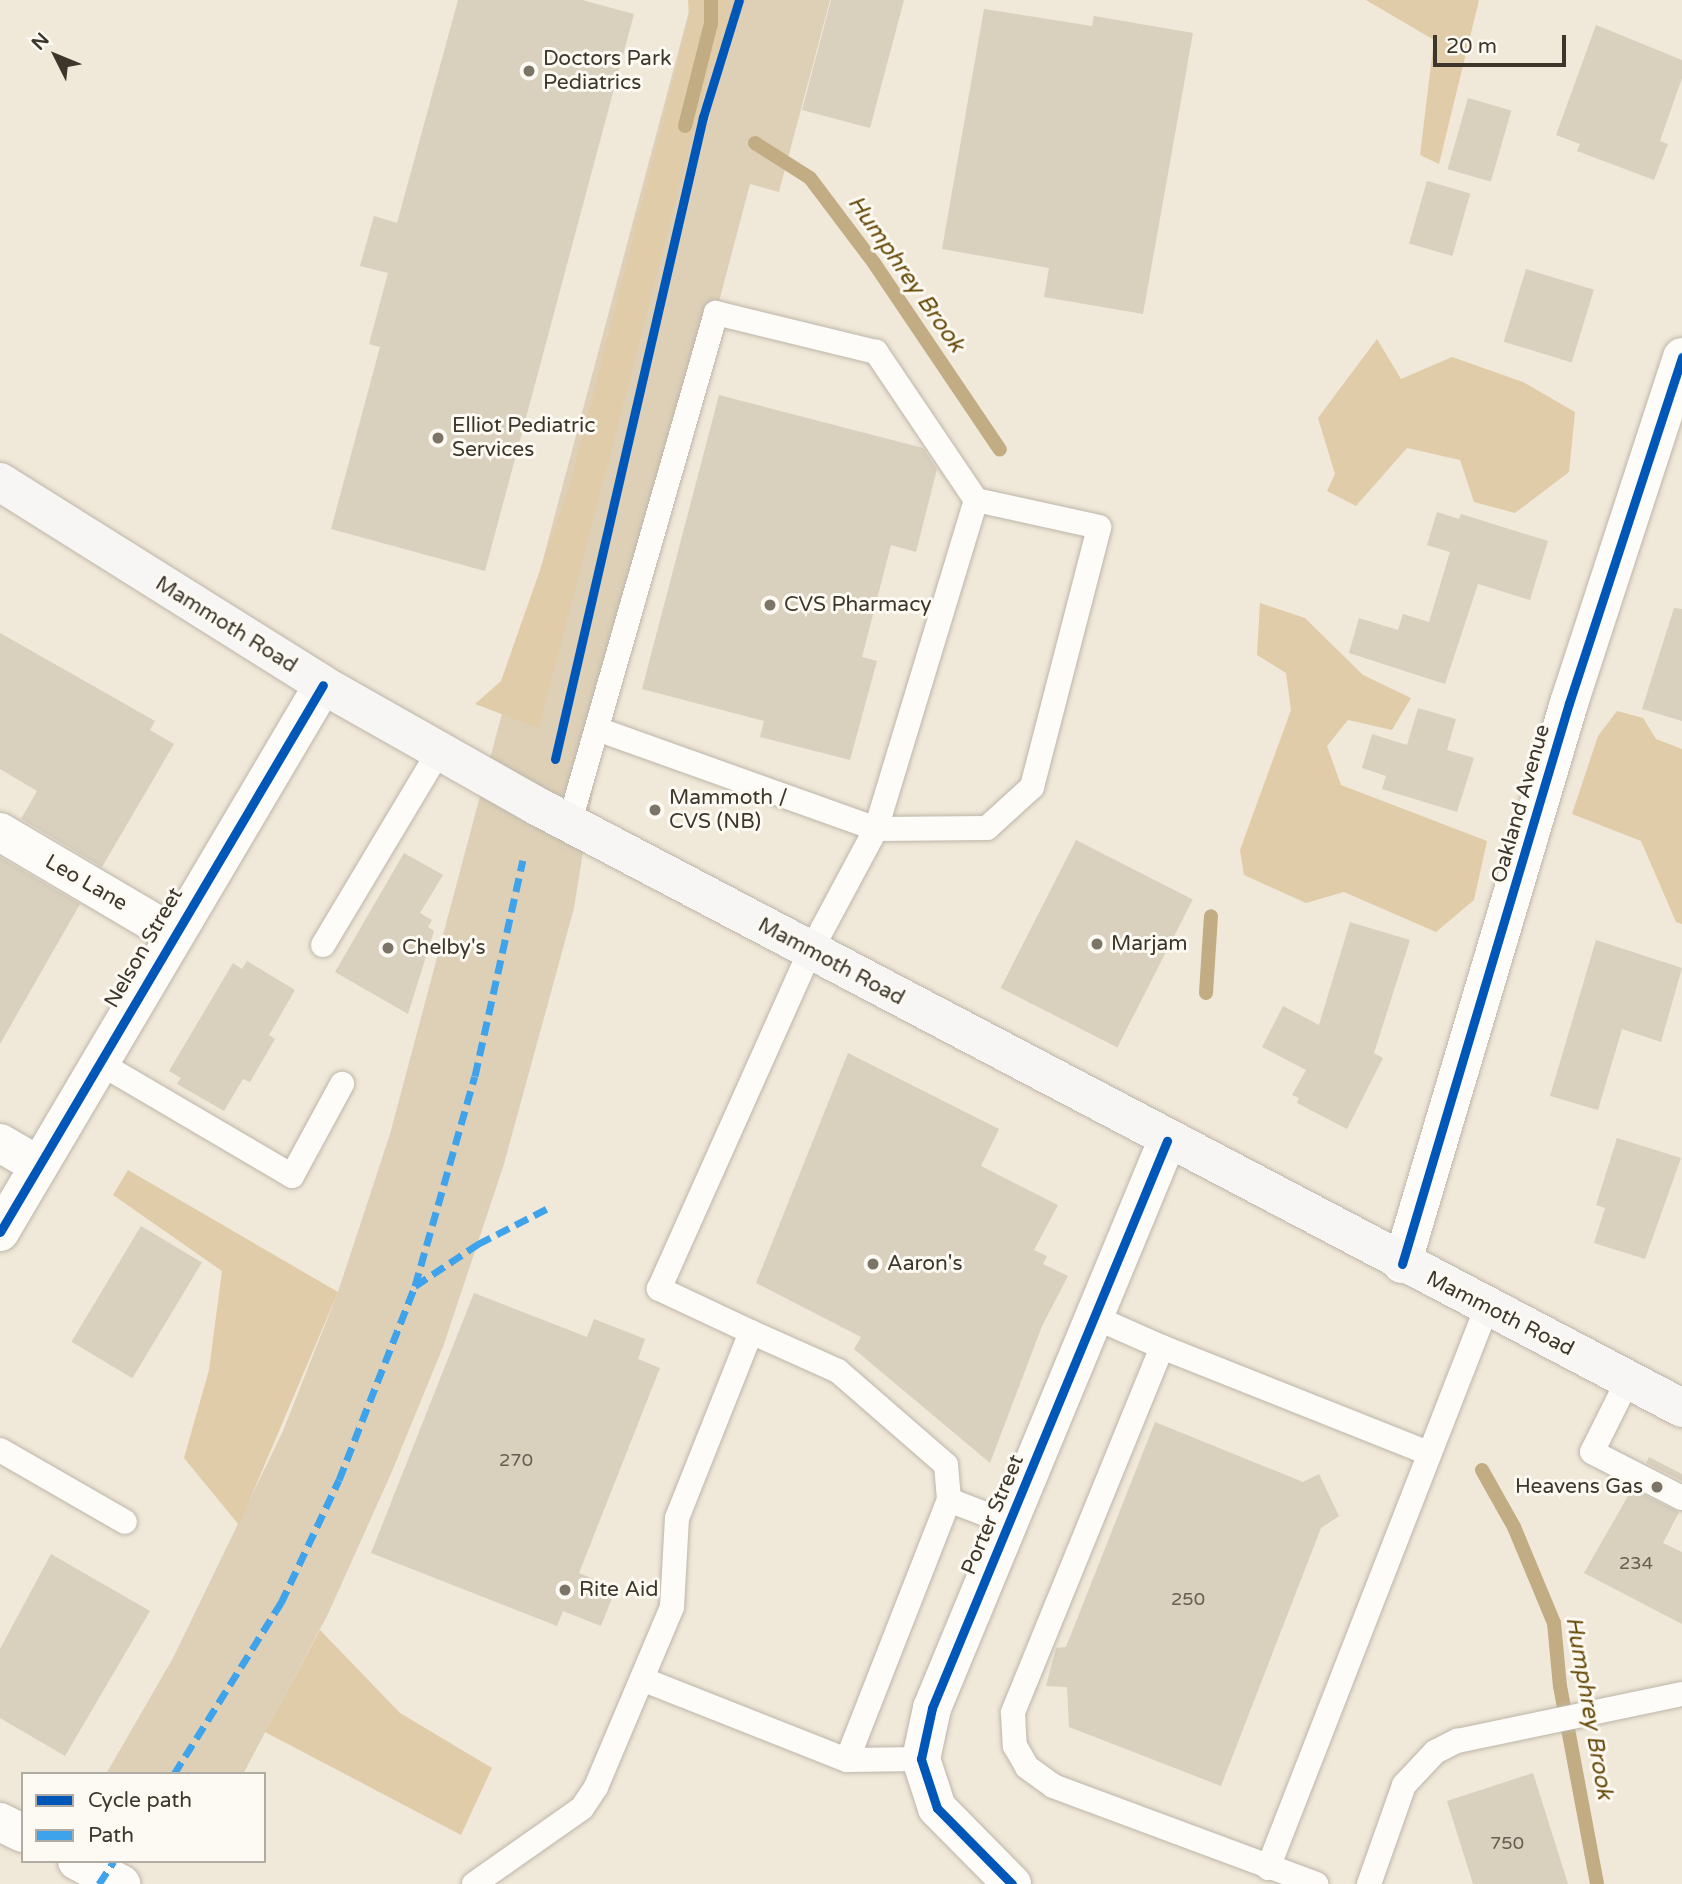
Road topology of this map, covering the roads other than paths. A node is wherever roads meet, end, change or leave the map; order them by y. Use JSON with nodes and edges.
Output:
{"nodes":[{"id":1,"x":1682,"y":357,"type":"edge"},
{"id":2,"x":0,"y":482,"type":"edge"},
{"id":3,"x":976,"y":500,"type":"junction"},
{"id":4,"x":323,"y":685,"type":"junction"},
{"id":5,"x":600,"y":730,"type":"junction"},
{"id":6,"x":439,"y":751,"type":"junction"},
{"id":7,"x":570,"y":821,"type":"junction"},
{"id":8,"x":876,"y":829,"type":"junction"},
{"id":9,"x":0,"y":832,"type":"edge"},
{"id":10,"x":173,"y":934,"type":"junction"},
{"id":11,"x":323,"y":945,"type":"dead end"},
{"id":12,"x":810,"y":951,"type":"junction"},
{"id":13,"x":98,"y":1062,"type":"junction"},
{"id":14,"x":342,"y":1084,"type":"dead end"},
{"id":15,"x":1167,"y":1141,"type":"junction"},
{"id":16,"x":0,"y":1143,"type":"edge"},
{"id":17,"x":38,"y":1164,"type":"junction"},
{"id":18,"x":0,"y":1232,"type":"edge"},
{"id":19,"x":1402,"y":1264,"type":"junction"},
{"id":20,"x":1488,"y":1307,"type":"junction"},
{"id":21,"x":1094,"y":1317,"type":"junction"},
{"id":22,"x":751,"y":1332,"type":"junction"},
{"id":23,"x":1162,"y":1346,"type":"junction"},
{"id":24,"x":1628,"y":1380,"type":"junction"},
{"id":25,"x":1682,"y":1408,"type":"edge"},
{"id":26,"x":0,"y":1450,"type":"edge"},
{"id":27,"x":1429,"y":1453,"type":"junction"},
{"id":28,"x":1682,"y":1498,"type":"edge"},
{"id":29,"x":949,"y":1500,"type":"junction"},
{"id":30,"x":125,"y":1522,"type":"dead end"},
{"id":31,"x":1008,"y":1523,"type":"junction"},
{"id":32,"x":642,"y":1679,"type":"junction"},
{"id":33,"x":1682,"y":1694,"type":"edge"},
{"id":34,"x":920,"y":1759,"type":"junction"},
{"id":35,"x":846,"y":1760,"type":"junction"},
{"id":36,"x":0,"y":1822,"type":"edge"},
{"id":37,"x":21,"y":1832,"type":"edge"},
{"id":38,"x":81,"y":1863,"type":"edge"},
{"id":39,"x":1268,"y":1868,"type":"junction"},
{"id":40,"x":121,"y":1884,"type":"edge"},
{"id":41,"x":474,"y":1884,"type":"edge"},
{"id":42,"x":1012,"y":1884,"type":"edge"},
{"id":43,"x":1316,"y":1884,"type":"edge"},
{"id":44,"x":1369,"y":1884,"type":"edge"}],
"edges":[{"from":1,"to":19,"type":"street","name":"Oakland Avenue"},
{"from":2,"to":4,"type":"main road","name":"Mammoth Road"},
{"from":3,"to":5,"type":"lane"},
{"from":3,"to":8,"type":"lane"},
{"from":3,"to":8,"type":"lane"},
{"from":4,"to":6,"type":"main road","name":"Mammoth Road"},
{"from":4,"to":10,"type":"street","name":"Nelson Street"},
{"from":5,"to":7,"type":"lane"},
{"from":5,"to":8,"type":"lane"},
{"from":6,"to":7,"type":"main road","name":"Mammoth Road"},
{"from":6,"to":11,"type":"lane"},
{"from":7,"to":12,"type":"main road","name":"Mammoth Road"},
{"from":8,"to":12,"type":"lane"},
{"from":9,"to":10,"type":"street","name":"Leo Lane"},
{"from":10,"to":13,"type":"street","name":"Nelson Street"},
{"from":12,"to":15,"type":"main road","name":"Mammoth Road"},
{"from":12,"to":22,"type":"lane"},
{"from":13,"to":14,"type":"lane"},
{"from":13,"to":17,"type":"street","name":"Nelson Street"},
{"from":15,"to":19,"type":"main road","name":"Mammoth Road"},
{"from":15,"to":21,"type":"street","name":"Porter Street"},
{"from":16,"to":17,"type":"street"},
{"from":17,"to":18,"type":"street","name":"Nelson Street"},
{"from":19,"to":20,"type":"main road","name":"Mammoth Road"},
{"from":20,"to":24,"type":"main road","name":"Mammoth Road"},
{"from":20,"to":27,"type":"lane"},
{"from":21,"to":23,"type":"lane"},
{"from":21,"to":31,"type":"street","name":"Porter Street"},
{"from":22,"to":29,"type":"lane"},
{"from":22,"to":32,"type":"lane"},
{"from":23,"to":27,"type":"lane"},
{"from":23,"to":39,"type":"lane"},
{"from":24,"to":25,"type":"main road","name":"Mammoth Road"},
{"from":24,"to":28,"type":"lane"},
{"from":26,"to":30,"type":"lane"},
{"from":27,"to":39,"type":"lane"},
{"from":29,"to":31,"type":"lane"},
{"from":29,"to":35,"type":"lane"},
{"from":31,"to":34,"type":"street","name":"Porter Street"},
{"from":32,"to":35,"type":"lane"},
{"from":32,"to":41,"type":"lane"},
{"from":33,"to":44,"type":"lane"},
{"from":34,"to":35,"type":"lane"},
{"from":34,"to":42,"type":"street"},
{"from":36,"to":37,"type":"street"},
{"from":38,"to":40,"type":"street"},
{"from":39,"to":43,"type":"lane"}]}
